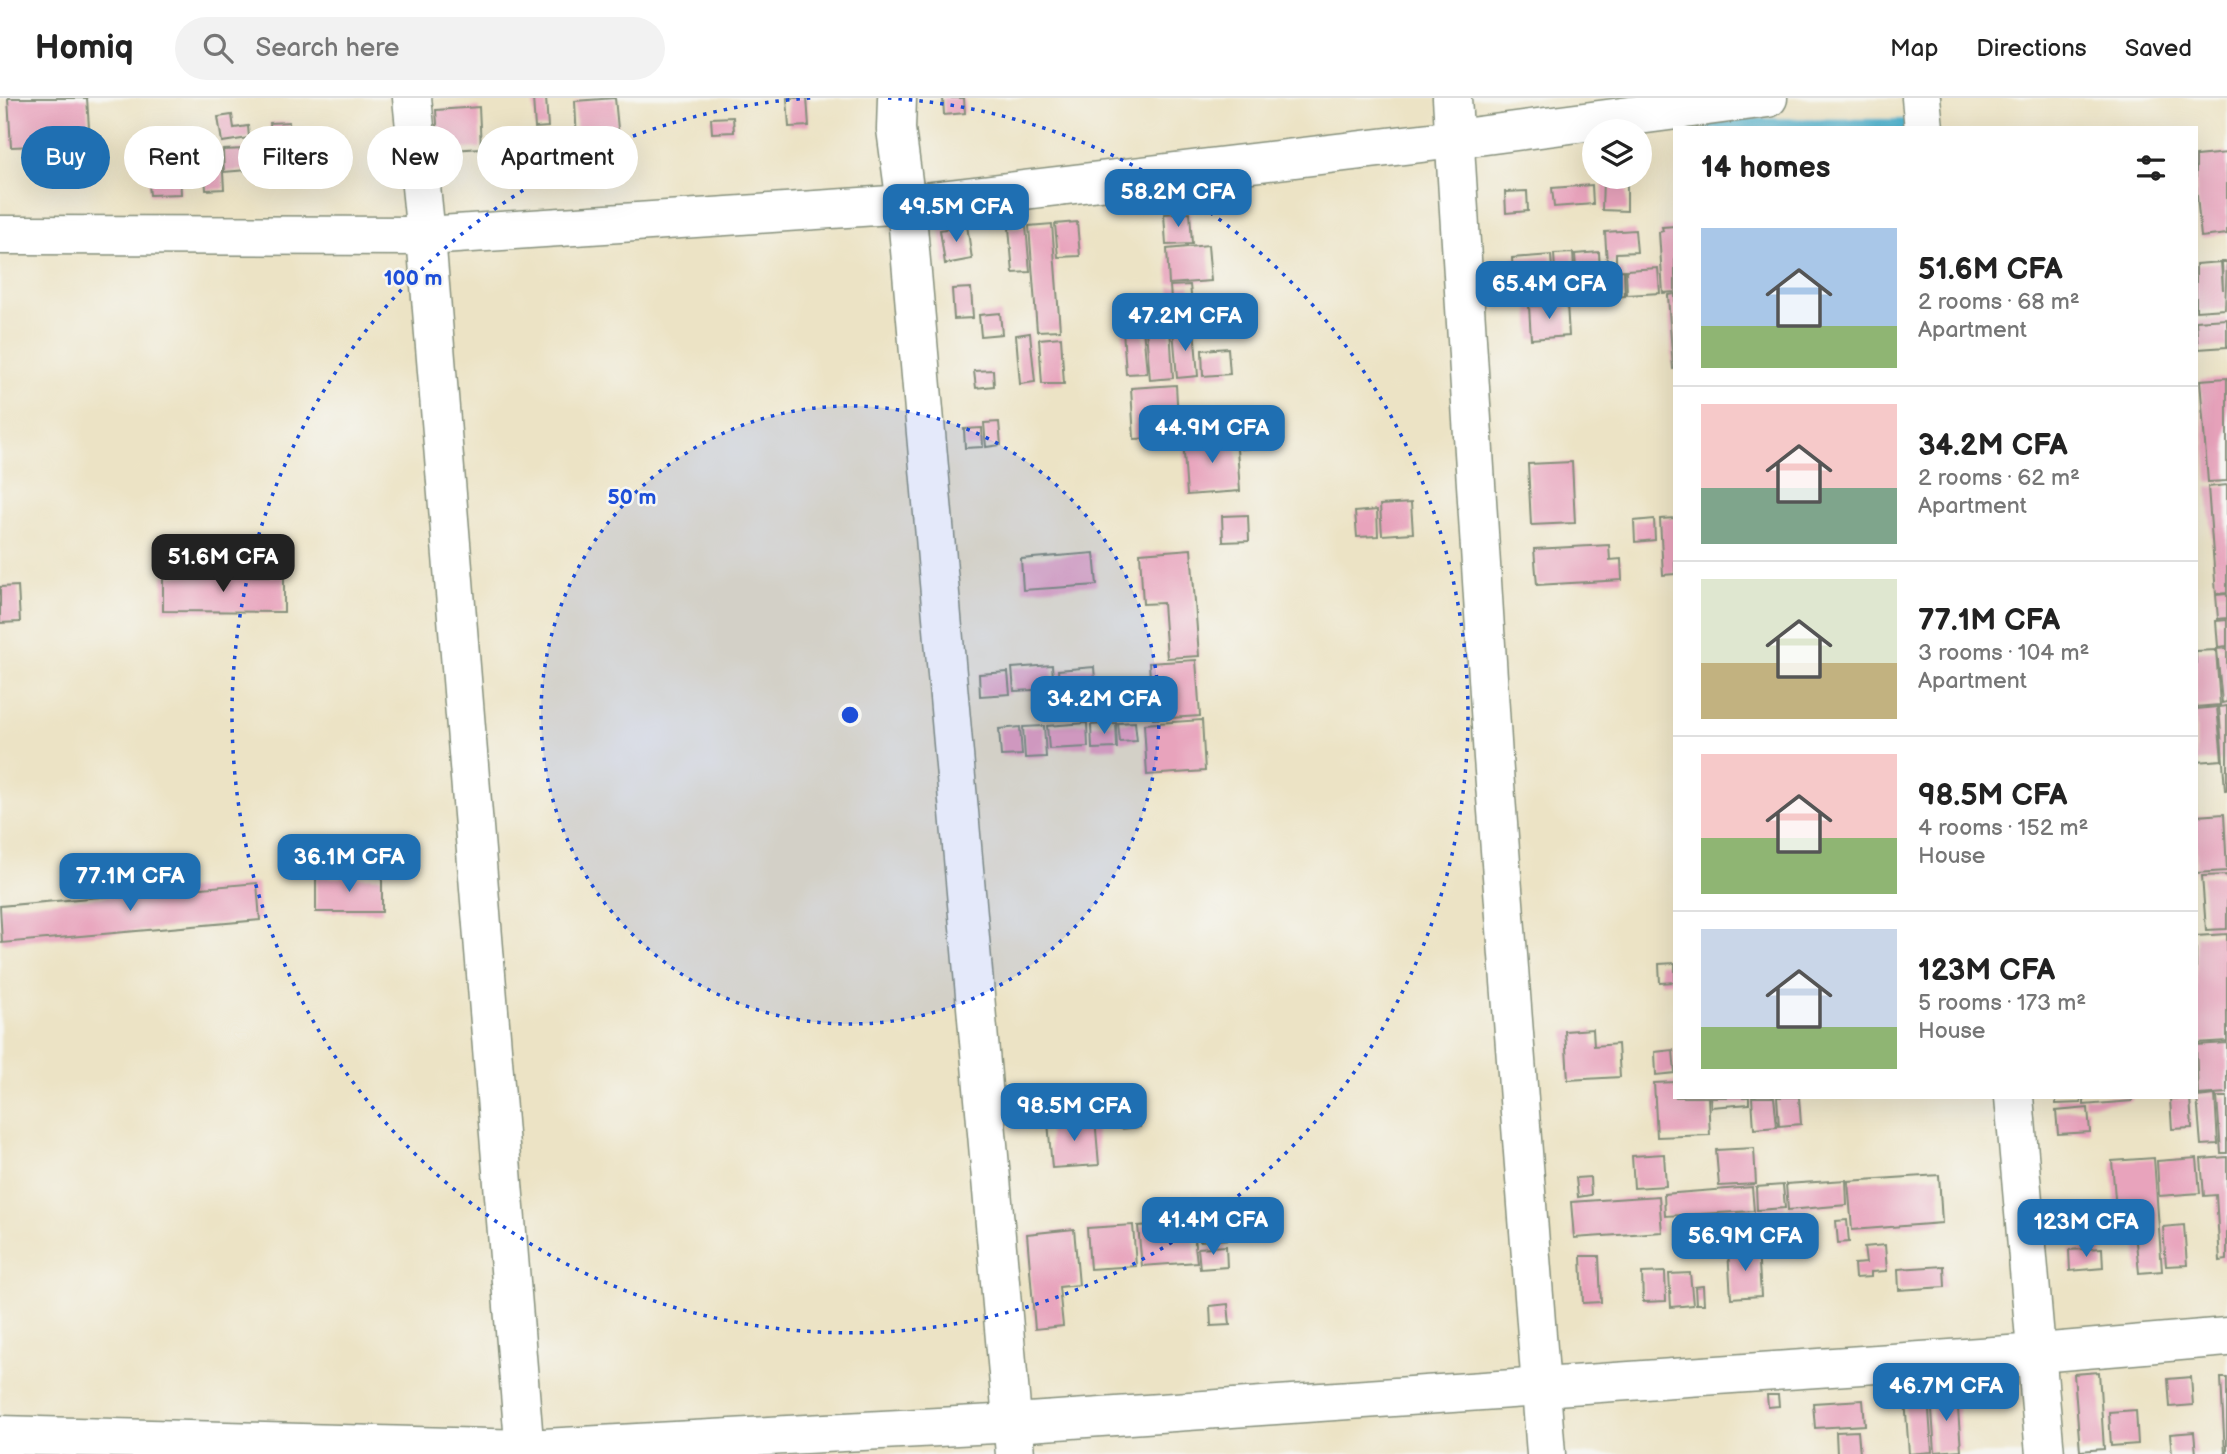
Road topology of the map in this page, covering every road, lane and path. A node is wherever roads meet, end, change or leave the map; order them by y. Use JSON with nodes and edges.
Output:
{"nodes":[{"id":1,"x":412,"y":98,"type":"edge"},
{"id":2,"x":897,"y":98,"type":"edge"},
{"id":3,"x":1452,"y":98,"type":"edge"},
{"id":4,"x":1768,"y":98,"type":"edge"},
{"id":5,"x":1921,"y":98,"type":"edge"},
{"id":6,"x":1924,"y":126,"type":"edge"},
{"id":7,"x":1455,"y":139,"type":"junction"},
{"id":8,"x":906,"y":204,"type":"junction"},
{"id":9,"x":0,"y":234,"type":"edge"},
{"id":10,"x":426,"y":236,"type":"junction"},
{"id":11,"x":2014,"y":1099,"type":"edge"},
{"id":12,"x":2227,"y":1337,"type":"edge"},
{"id":13,"x":2038,"y":1353,"type":"junction"},
{"id":14,"x":1541,"y":1386,"type":"junction"},
{"id":15,"x":0,"y":1435,"type":"edge"},
{"id":16,"x":1014,"y":1439,"type":"edge"},
{"id":17,"x":525,"y":1451,"type":"edge"},
{"id":18,"x":1546,"y":1454,"type":"edge"},
{"id":19,"x":2045,"y":1454,"type":"edge"}],
"edges":[{"from":1,"to":10,"type":"street"},
{"from":2,"to":8,"type":"street"},
{"from":3,"to":7,"type":"street"},
{"from":4,"to":7,"type":"street"},
{"from":5,"to":6,"type":"street"},
{"from":7,"to":8,"type":"street"},
{"from":7,"to":14,"type":"street"},
{"from":8,"to":10,"type":"street"},
{"from":8,"to":16,"type":"street"},
{"from":9,"to":10,"type":"street"},
{"from":10,"to":17,"type":"street"},
{"from":11,"to":13,"type":"street"},
{"from":12,"to":13,"type":"street"},
{"from":13,"to":14,"type":"street"},
{"from":13,"to":19,"type":"street"},
{"from":14,"to":16,"type":"street"},
{"from":14,"to":18,"type":"street"},
{"from":15,"to":17,"type":"street"},
{"from":16,"to":17,"type":"street"}]}
